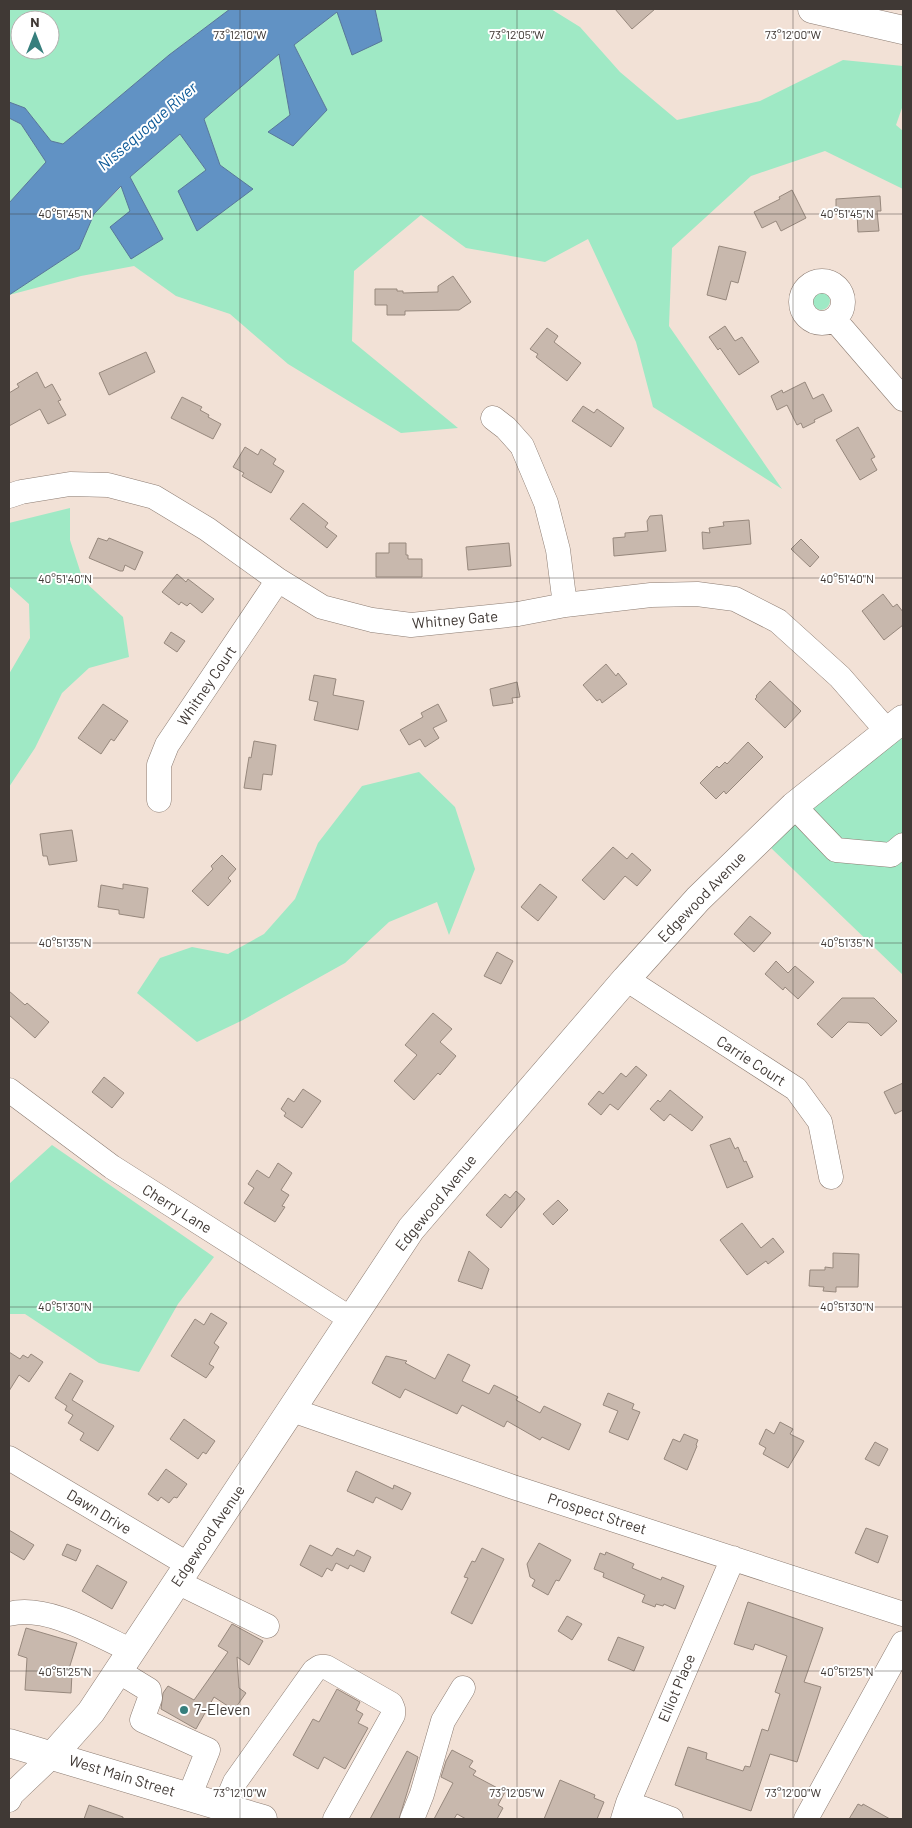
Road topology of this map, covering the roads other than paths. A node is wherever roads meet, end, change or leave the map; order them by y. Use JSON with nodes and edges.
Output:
{"nodes":[{"id":1,"x":812,"y":9,"type":"edge"},
{"id":2,"x":903,"y":30,"type":"edge"},
{"id":3,"x":834,"y":319,"type":"dead end"},
{"id":4,"x":903,"y":399,"type":"edge"},
{"id":5,"x":493,"y":418,"type":"dead end"},
{"id":6,"x":9,"y":496,"type":"edge"},
{"id":7,"x":278,"y":580,"type":"junction"},
{"id":8,"x":565,"y":606,"type":"junction"},
{"id":9,"x":895,"y":725,"type":"edge"},
{"id":10,"x":159,"y":800,"type":"dead end"},
{"id":11,"x":794,"y":806,"type":"junction"},
{"id":12,"x":903,"y":845,"type":"edge"},
{"id":13,"x":626,"y":979,"type":"junction"},
{"id":14,"x":9,"y":1090,"type":"edge"},
{"id":15,"x":831,"y":1177,"type":"dead end"},
{"id":16,"x":351,"y":1319,"type":"junction"},
{"id":17,"x":292,"y":1410,"type":"junction"},
{"id":18,"x":9,"y":1458,"type":"edge"},
{"id":19,"x":733,"y":1558,"type":"junction"},
{"id":20,"x":183,"y":1574,"type":"junction"},
{"id":21,"x":9,"y":1614,"type":"edge"},
{"id":22,"x":903,"y":1614,"type":"edge"},
{"id":23,"x":267,"y":1626,"type":"dead end"},
{"id":24,"x":903,"y":1643,"type":"edge"},
{"id":25,"x":125,"y":1661,"type":"junction"},
{"id":26,"x":462,"y":1688,"type":"dead end"},
{"id":27,"x":9,"y":1743,"type":"edge"},
{"id":28,"x":52,"y":1756,"type":"junction"},
{"id":29,"x":189,"y":1797,"type":"junction"},
{"id":30,"x":9,"y":1800,"type":"edge"},
{"id":31,"x":626,"y":1811,"type":"edge"},
{"id":32,"x":232,"y":1813,"type":"edge"},
{"id":33,"x":263,"y":1819,"type":"edge"},
{"id":34,"x":335,"y":1819,"type":"edge"},
{"id":35,"x":412,"y":1819,"type":"edge"},
{"id":36,"x":671,"y":1819,"type":"edge"},
{"id":37,"x":806,"y":1819,"type":"edge"}],
"edges":[{"from":1,"to":2,"type":"main road"},
{"from":3,"to":4,"type":"street"},
{"from":5,"to":8,"type":"street"},
{"from":6,"to":7,"type":"street","name":"Whitney Gate"},
{"from":7,"to":8,"type":"street","name":"Whitney Gate"},
{"from":7,"to":10,"type":"street","name":"Whitney Court"},
{"from":8,"to":9,"type":"street","name":"Whitney Gate"},
{"from":9,"to":11,"type":"main road","name":"Edgewood Avenue"},
{"from":11,"to":12,"type":"street"},
{"from":11,"to":13,"type":"main road","name":"Edgewood Avenue"},
{"from":13,"to":15,"type":"street","name":"Carrie Court"},
{"from":13,"to":16,"type":"main road","name":"Edgewood Avenue"},
{"from":14,"to":16,"type":"street","name":"Cherry Lane"},
{"from":16,"to":17,"type":"main road","name":"Edgewood Avenue"},
{"from":17,"to":19,"type":"street","name":"Prospect Street"},
{"from":17,"to":20,"type":"main road","name":"Edgewood Avenue"},
{"from":18,"to":20,"type":"street","name":"Dawn Drive"},
{"from":19,"to":22,"type":"street","name":"Prospect Street"},
{"from":19,"to":31,"type":"street","name":"Elliot Place"},
{"from":20,"to":23,"type":"street","name":"Dawn Drive"},
{"from":20,"to":25,"type":"main road","name":"Edgewood Avenue"},
{"from":21,"to":25,"type":"street"},
{"from":24,"to":37,"type":"street"},
{"from":25,"to":28,"type":"main road","name":"Edgewood Avenue"},
{"from":25,"to":29,"type":"street"},
{"from":26,"to":35,"type":"street"},
{"from":27,"to":28,"type":"main road","name":"West Main Street"},
{"from":28,"to":29,"type":"main road","name":"West Main Street"},
{"from":28,"to":30,"type":"street"},
{"from":29,"to":32,"type":"main road","name":"West Main Street"},
{"from":31,"to":36,"type":"street"},
{"from":32,"to":33,"type":"main road","name":"West Main Street"},
{"from":32,"to":34,"type":"street"}]}
